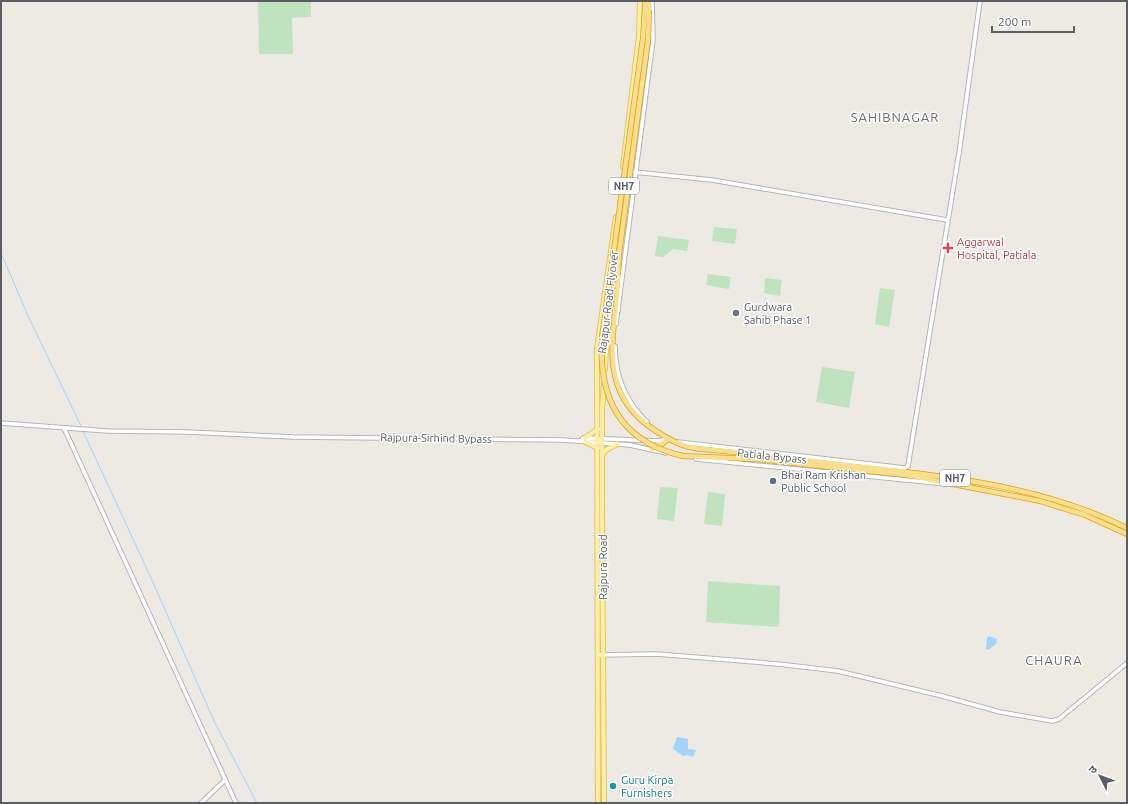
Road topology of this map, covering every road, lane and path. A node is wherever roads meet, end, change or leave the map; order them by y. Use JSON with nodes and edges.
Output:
{"nodes":[{"id":1,"x":640,"y":1,"type":"edge"},
{"id":2,"x":644,"y":1,"type":"edge"},
{"id":3,"x":649,"y":1,"type":"edge"},
{"id":4,"x":652,"y":1,"type":"edge"},
{"id":5,"x":980,"y":1,"type":"edge"},
{"id":6,"x":647,"y":10,"type":"junction"},
{"id":7,"x":623,"y":170,"type":"junction"},
{"id":8,"x":635,"y":172,"type":"junction"},
{"id":9,"x":947,"y":220,"type":"junction"},
{"id":10,"x":619,"y":254,"type":"joint"},
{"id":11,"x":613,"y":332,"type":"junction"},
{"id":12,"x":611,"y":348,"type":"joint"},
{"id":13,"x":1,"y":423,"type":"edge"},
{"id":14,"x":66,"y":428,"type":"junction"},
{"id":15,"x":598,"y":428,"type":"junction"},
{"id":16,"x":667,"y":439,"type":"junction"},
{"id":17,"x":585,"y":440,"type":"junction"},
{"id":18,"x":600,"y":441,"type":"junction"},
{"id":19,"x":617,"y":444,"type":"junction"},
{"id":20,"x":598,"y":448,"type":"junction"},
{"id":21,"x":652,"y":449,"type":"junction"},
{"id":22,"x":603,"y":454,"type":"junction"},
{"id":23,"x":775,"y":459,"type":"junction"},
{"id":24,"x":958,"y":484,"type":"junction"},
{"id":25,"x":1127,"y":528,"type":"edge"},
{"id":26,"x":1127,"y":534,"type":"edge"},
{"id":27,"x":599,"y":655,"type":"junction"},
{"id":28,"x":604,"y":655,"type":"junction"},
{"id":29,"x":1127,"y":663,"type":"edge"},
{"id":30,"x":225,"y":780,"type":"junction"},
{"id":31,"x":201,"y":803,"type":"edge"},
{"id":32,"x":236,"y":803,"type":"edge"},
{"id":33,"x":598,"y":803,"type":"edge"},
{"id":34,"x":604,"y":803,"type":"edge"}],
"edges":[{"from":1,"to":7,"type":"main road","name":"Rajpura Road"},
{"from":2,"to":6,"type":"highway","name":"Rajapur Road Flyover","number":"NH7"},
{"from":3,"to":6,"type":"highway","name":"Rajapur Road Flyover","number":"NH7"},
{"from":4,"to":8,"type":"street"},
{"from":5,"to":9,"type":"street"},
{"from":6,"to":10,"type":"highway","name":"Rajapur Road Flyover","number":"NH7","bridge":true},
{"from":6,"to":23,"type":"highway","name":"Rajapur Road Flyover","number":"NH7","bridge":true},
{"from":7,"to":8,"type":"street"},
{"from":7,"to":15,"type":"main road","name":"Rajpura Road"},
{"from":8,"to":9,"type":"street"},
{"from":8,"to":9,"type":"street"},
{"from":10,"to":11,"type":"highway","name":"Rajpura Road","number":"NH7"},
{"from":11,"to":12,"type":"highway","name":"Rajpura Road","number":"NH7"},
{"from":11,"to":18,"type":"main road","name":"Rajpura Road"},
{"from":12,"to":16,"type":"highway","name":"Patiala Bypass","number":"NH7"},
{"from":13,"to":14,"type":"street","name":"Rajpura-Sirhind Bypass"},
{"from":14,"to":17,"type":"street","name":"Rajpura-Sirhind Bypass"},
{"from":14,"to":30,"type":"street"},
{"from":15,"to":17,"type":"main road"},
{"from":15,"to":18,"type":"main road","name":"Rajpura Road"},
{"from":16,"to":18,"type":"street"},
{"from":16,"to":21,"type":"highway"},
{"from":16,"to":23,"type":"highway","name":"Patiala Bypass","number":"NH7"},
{"from":17,"to":18,"type":"street","name":"Rajpura-Sirhind Bypass"},
{"from":17,"to":20,"type":"main road"},
{"from":18,"to":19,"type":"street"},
{"from":18,"to":20,"type":"main road","name":"Rajpura Road"},
{"from":18,"to":22,"type":"main road","name":"Rajpura Road"},
{"from":19,"to":21,"type":"street"},
{"from":19,"to":22,"type":"main road"},
{"from":20,"to":27,"type":"main road","name":"Rajpura Road"},
{"from":21,"to":24,"type":"street"},
{"from":22,"to":28,"type":"main road","name":"Rajpura Road"},
{"from":23,"to":24,"type":"highway","name":"Rajapur Road Flyover","number":"NH7"},
{"from":23,"to":25,"type":"highway","name":"Patiala Bypass","number":"NH7"},
{"from":24,"to":26,"type":"highway","number":"NH7"},
{"from":27,"to":28,"type":"street"},
{"from":27,"to":33,"type":"main road","name":"Rajpura Road"},
{"from":28,"to":29,"type":"street"},
{"from":28,"to":34,"type":"main road","name":"Rajpura Road"},
{"from":30,"to":31,"type":"street"},
{"from":30,"to":32,"type":"street"}]}
